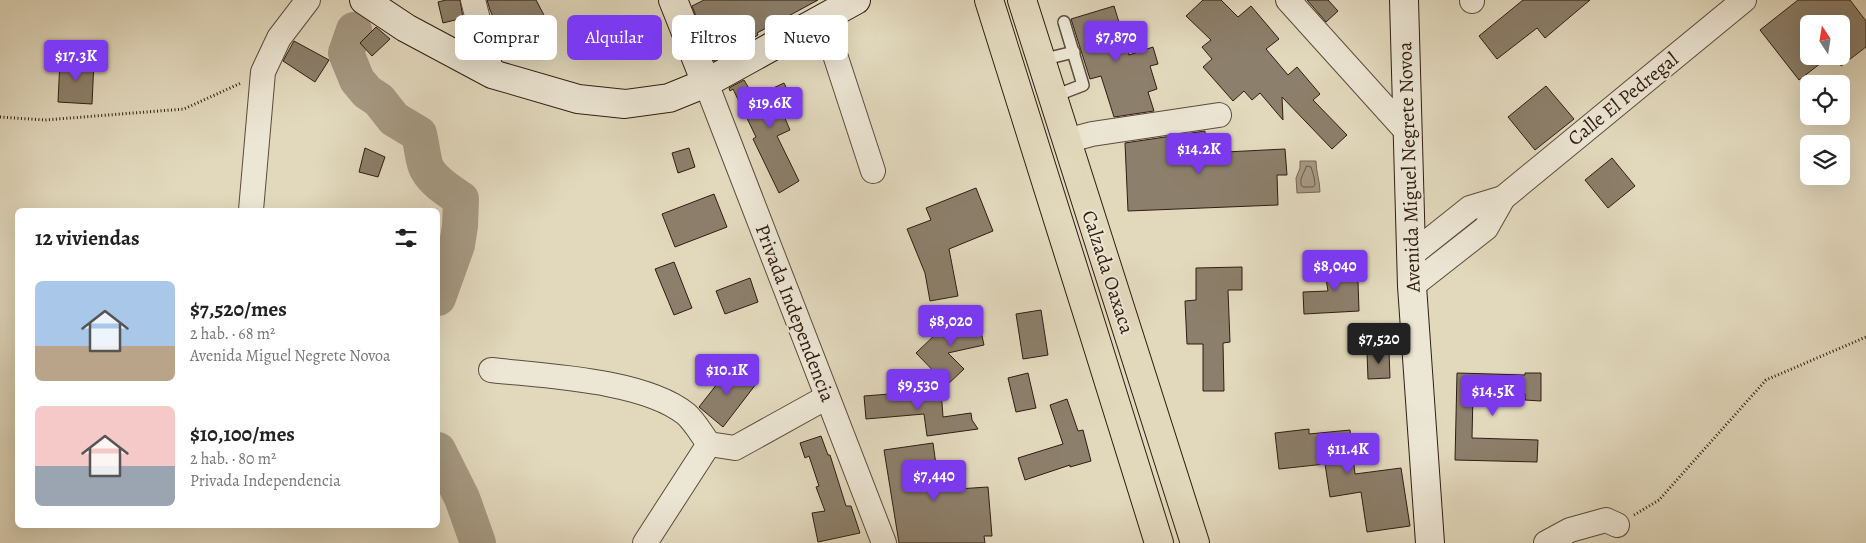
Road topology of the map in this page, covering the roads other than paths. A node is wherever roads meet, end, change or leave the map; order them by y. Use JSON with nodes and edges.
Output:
{"nodes":[{"id":1,"x":308,"y":0,"type":"edge"},
{"id":2,"x":364,"y":0,"type":"edge"},
{"id":3,"x":473,"y":0,"type":"edge"},
{"id":4,"x":673,"y":0,"type":"edge"},
{"id":5,"x":856,"y":0,"type":"edge"},
{"id":6,"x":989,"y":0,"type":"edge"},
{"id":7,"x":1022,"y":0,"type":"edge"},
{"id":8,"x":1288,"y":0,"type":"edge"},
{"id":9,"x":1404,"y":0,"type":"edge"},
{"id":10,"x":1744,"y":0,"type":"edge"},
{"id":11,"x":826,"y":11,"type":"edge"},
{"id":12,"x":1064,"y":22,"type":"dead end"},
{"id":13,"x":1074,"y":52,"type":"junction"},
{"id":14,"x":1040,"y":60,"type":"junction"},
{"id":15,"x":492,"y":74,"type":"junction"},
{"id":16,"x":706,"y":83,"type":"junction"},
{"id":17,"x":1052,"y":96,"type":"junction"},
{"id":18,"x":1219,"y":115,"type":"dead end"},
{"id":19,"x":1408,"y":133,"type":"junction"},
{"id":20,"x":1066,"y":141,"type":"junction"},
{"id":21,"x":873,"y":171,"type":"dead end"},
{"id":22,"x":1076,"y":171,"type":"junction"},
{"id":23,"x":1046,"y":180,"type":"junction"},
{"id":24,"x":1503,"y":198,"type":"junction"},
{"id":25,"x":251,"y":208,"type":"edge"},
{"id":26,"x":1411,"y":255,"type":"junction"},
{"id":27,"x":1412,"y":286,"type":"junction"},
{"id":28,"x":491,"y":370,"type":"dead end"},
{"id":29,"x":827,"y":397,"type":"junction"},
{"id":30,"x":709,"y":444,"type":"junction"},
{"id":31,"x":1617,"y":525,"type":"road end"},
{"id":32,"x":645,"y":542,"type":"edge"},
{"id":33,"x":884,"y":543,"type":"edge"},
{"id":34,"x":1159,"y":543,"type":"edge"},
{"id":35,"x":1195,"y":543,"type":"edge"},
{"id":36,"x":1430,"y":543,"type":"edge"},
{"id":37,"x":1546,"y":543,"type":"edge"}],
"edges":[{"from":1,"to":25,"type":"street"},
{"from":2,"to":15,"type":"street"},
{"from":3,"to":15,"type":"street"},
{"from":4,"to":16,"type":"street"},
{"from":5,"to":11,"type":"street"},
{"from":6,"to":23,"type":"main road","name":"Calzada Oaxaca"},
{"from":7,"to":14,"type":"main road","name":"Calzada Oaxaca"},
{"from":8,"to":19,"type":"street"},
{"from":9,"to":19,"type":"street","name":"Avenida Miguel Negrete Novoa"},
{"from":10,"to":24,"type":"street","name":"Calle El Pedregal"},
{"from":11,"to":16,"type":"street"},
{"from":11,"to":21,"type":"street"},
{"from":12,"to":13,"type":"lane"},
{"from":13,"to":14,"type":"lane"},
{"from":13,"to":17,"type":"lane"},
{"from":14,"to":17,"type":"main road","name":"Calzada Oaxaca"},
{"from":15,"to":16,"type":"street"},
{"from":16,"to":29,"type":"street","name":"Privada Independencia"},
{"from":17,"to":20,"type":"main road","name":"Calzada Oaxaca"},
{"from":18,"to":20,"type":"street"},
{"from":19,"to":26,"type":"street","name":"Avenida Miguel Negrete Novoa"},
{"from":20,"to":22,"type":"main road","name":"Calzada Oaxaca"},
{"from":22,"to":23,"type":"main road"},
{"from":22,"to":35,"type":"main road","name":"Calzada Oaxaca"},
{"from":23,"to":34,"type":"main road","name":"Calzada Oaxaca"},
{"from":24,"to":26,"type":"street","name":"Calle El Pedregal"},
{"from":24,"to":27,"type":"street","name":"Calle El Pedregal"},
{"from":26,"to":27,"type":"street","name":"Avenida Miguel Negrete Novoa"},
{"from":27,"to":36,"type":"street","name":"Avenida Miguel Negrete Novoa"},
{"from":28,"to":30,"type":"street"},
{"from":29,"to":30,"type":"street"},
{"from":29,"to":33,"type":"street","name":"Privada Independencia"},
{"from":30,"to":32,"type":"street"},
{"from":31,"to":37,"type":"street"}]}
